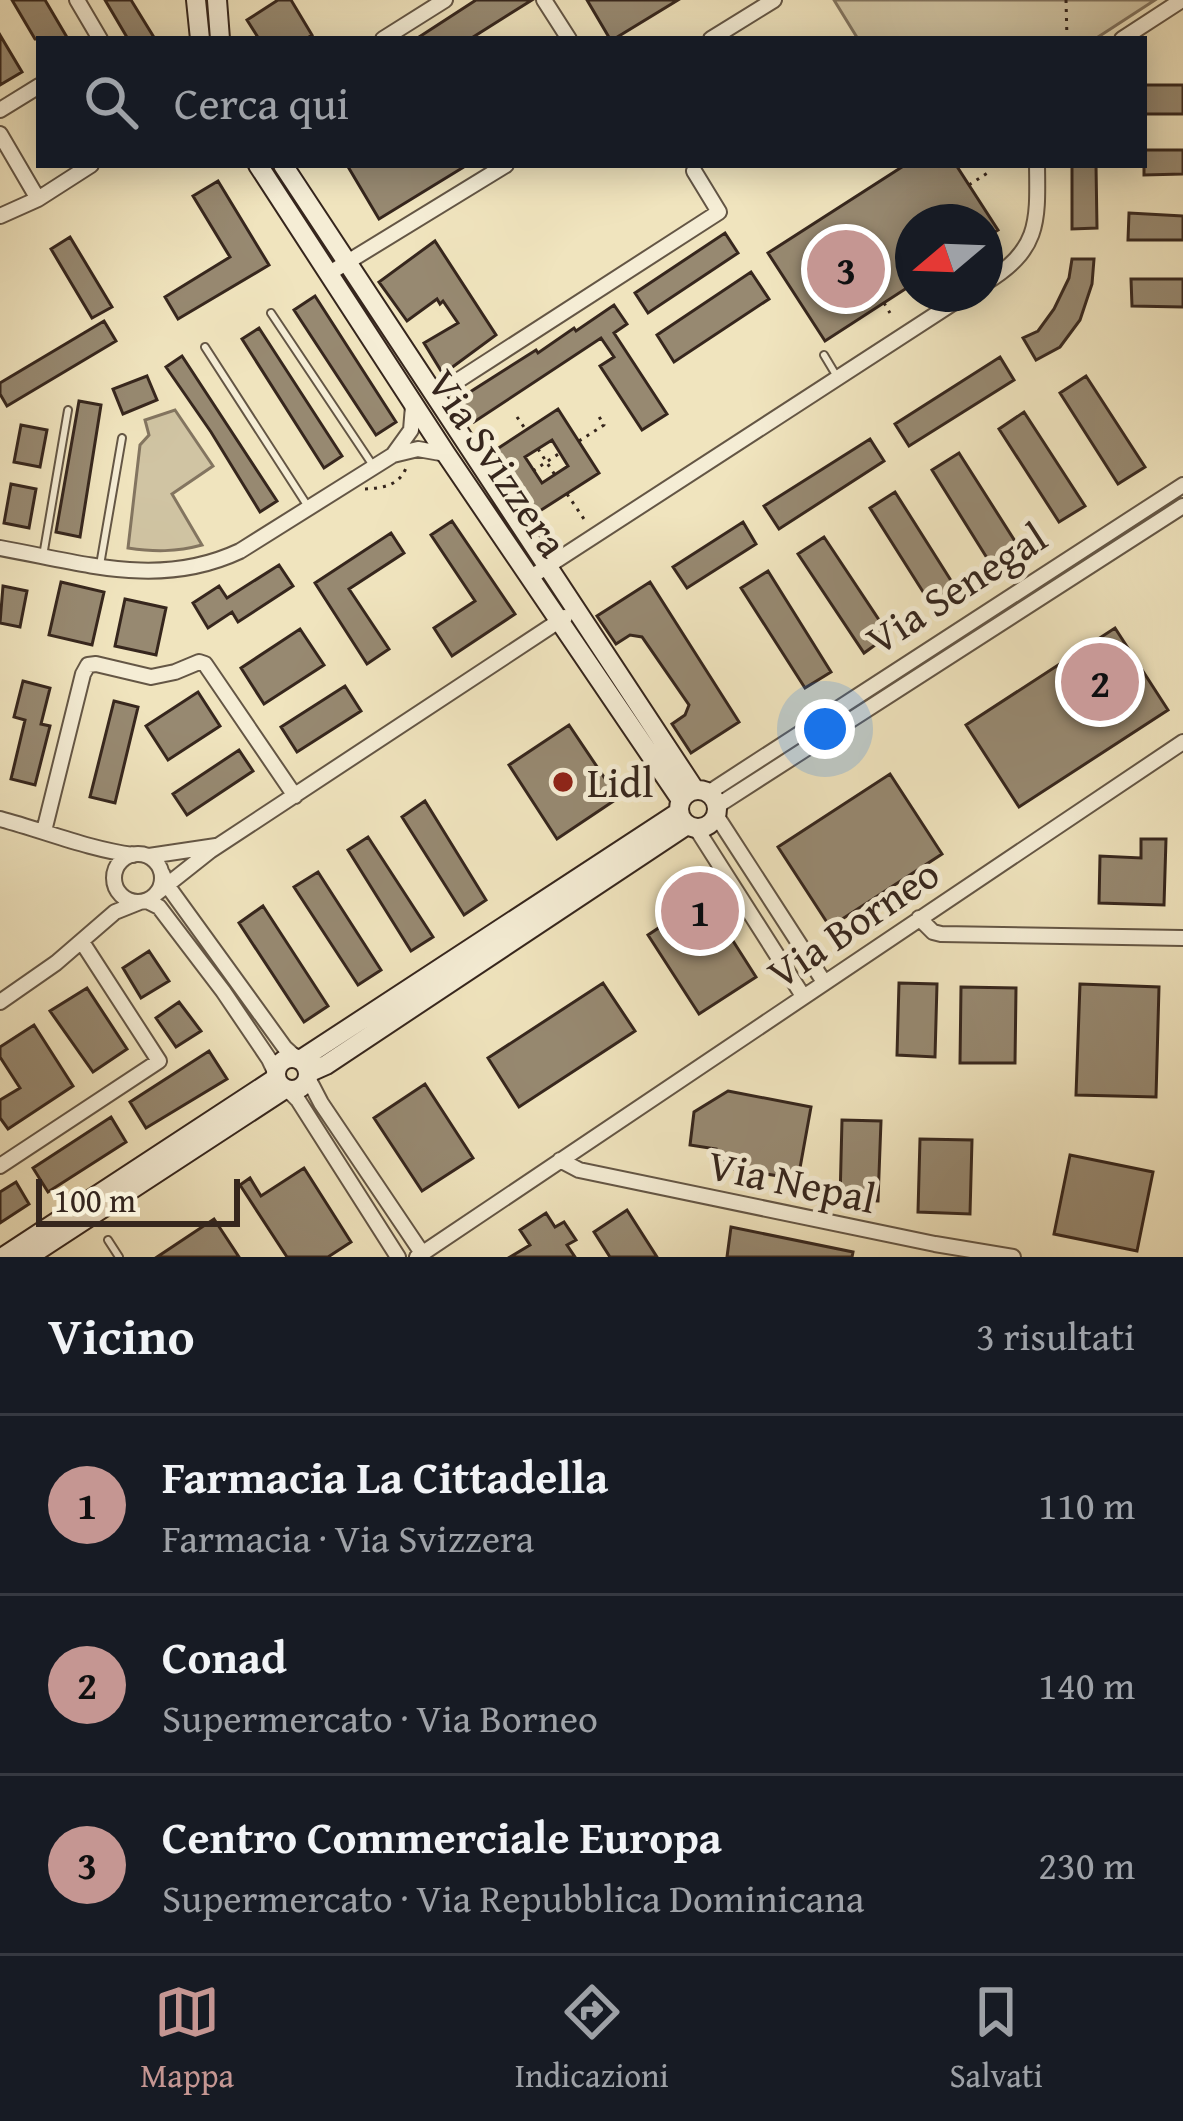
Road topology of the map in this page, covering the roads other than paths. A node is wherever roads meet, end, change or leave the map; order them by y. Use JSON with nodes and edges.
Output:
{"nodes":[{"id":1,"x":77,"y":0,"type":"edge"},
{"id":2,"x":196,"y":0,"type":"edge"},
{"id":3,"x":217,"y":0,"type":"edge"},
{"id":4,"x":445,"y":0,"type":"edge"},
{"id":5,"x":544,"y":0,"type":"edge"},
{"id":6,"x":774,"y":0,"type":"edge"},
{"id":7,"x":1183,"y":0,"type":"edge"},
{"id":8,"x":98,"y":36,"type":"edge"},
{"id":9,"x":200,"y":36,"type":"edge"},
{"id":10,"x":220,"y":36,"type":"edge"},
{"id":11,"x":388,"y":36,"type":"edge"},
{"id":12,"x":567,"y":36,"type":"edge"},
{"id":13,"x":716,"y":36,"type":"edge"},
{"id":14,"x":1127,"y":36,"type":"edge"},
{"id":15,"x":36,"y":88,"type":"edge"},
{"id":16,"x":0,"y":110,"type":"edge"},
{"id":17,"x":0,"y":134,"type":"edge"},
{"id":18,"x":86,"y":168,"type":"edge"},
{"id":19,"x":260,"y":168,"type":"edge"},
{"id":20,"x":285,"y":168,"type":"edge"},
{"id":21,"x":501,"y":168,"type":"edge"},
{"id":22,"x":1037,"y":168,"type":"edge"},
{"id":23,"x":694,"y":171,"type":"dead end"},
{"id":24,"x":38,"y":199,"type":"junction"},
{"id":25,"x":0,"y":217,"type":"edge"},
{"id":26,"x":337,"y":269,"type":"junction"},
{"id":27,"x":1003,"y":272,"type":"edge"},
{"id":28,"x":939,"y":312,"type":"edge"},
{"id":29,"x":272,"y":313,"type":"dead end"},
{"id":30,"x":205,"y":347,"type":"dead end"},
{"id":31,"x":824,"y":355,"type":"dead end"},
{"id":32,"x":838,"y":378,"type":"junction"},
{"id":33,"x":434,"y":396,"type":"junction"},
{"id":34,"x":413,"y":404,"type":"junction"},
{"id":35,"x":68,"y":410,"type":"dead end"},
{"id":36,"x":122,"y":438,"type":"dead end"},
{"id":37,"x":446,"y":454,"type":"junction"},
{"id":38,"x":393,"y":455,"type":"junction"},
{"id":39,"x":374,"y":467,"type":"junction"},
{"id":40,"x":1183,"y":484,"type":"edge"},
{"id":41,"x":1183,"y":506,"type":"edge"},
{"id":42,"x":309,"y":508,"type":"junction"},
{"id":43,"x":0,"y":548,"type":"edge"},
{"id":44,"x":43,"y":556,"type":"junction"},
{"id":45,"x":100,"y":566,"type":"junction"},
{"id":46,"x":539,"y":572,"type":"junction"},
{"id":47,"x":568,"y":615,"type":"junction"},
{"id":48,"x":1183,"y":742,"type":"edge"},
{"id":49,"x":295,"y":796,"type":"junction"},
{"id":50,"x":697,"y":808,"type":"junction"},
{"id":51,"x":0,"y":820,"type":"edge"},
{"id":52,"x":44,"y":831,"type":"junction"},
{"id":53,"x":85,"y":844,"type":"junction"},
{"id":54,"x":221,"y":844,"type":"junction"},
{"id":55,"x":141,"y":856,"type":"junction"},
{"id":56,"x":115,"y":880,"type":"junction"},
{"id":57,"x":160,"y":889,"type":"junction"},
{"id":58,"x":920,"y":918,"type":"junction"},
{"id":59,"x":102,"y":922,"type":"junction"},
{"id":60,"x":1183,"y":938,"type":"edge"},
{"id":61,"x":82,"y":942,"type":"junction"},
{"id":62,"x":824,"y":982,"type":"junction"},
{"id":63,"x":803,"y":996,"type":"junction"},
{"id":64,"x":0,"y":1002,"type":"edge"},
{"id":65,"x":303,"y":1067,"type":"junction"},
{"id":66,"x":281,"y":1082,"type":"junction"},
{"id":67,"x":560,"y":1160,"type":"junction"},
{"id":68,"x":0,"y":1166,"type":"edge"},
{"id":69,"x":109,"y":1240,"type":"dead end"},
{"id":70,"x":935,"y":1244,"type":"junction"},
{"id":71,"x":419,"y":1255,"type":"edge"},
{"id":72,"x":3,"y":1257,"type":"edge"},
{"id":73,"x":28,"y":1257,"type":"edge"},
{"id":74,"x":119,"y":1257,"type":"edge"},
{"id":75,"x":398,"y":1257,"type":"edge"},
{"id":76,"x":923,"y":1257,"type":"edge"},
{"id":77,"x":1013,"y":1257,"type":"edge"}],
"edges":[{"from":1,"to":8,"type":"street"},
{"from":2,"to":9,"type":"main road"},
{"from":3,"to":10,"type":"main road"},
{"from":4,"to":11,"type":"street"},
{"from":5,"to":12,"type":"street"},
{"from":6,"to":13,"type":"street"},
{"from":7,"to":14,"type":"street"},
{"from":15,"to":16,"type":"street"},
{"from":17,"to":24,"type":"street"},
{"from":18,"to":24,"type":"street"},
{"from":19,"to":26,"type":"main road","name":"Via Svizzera"},
{"from":20,"to":26,"type":"main road","name":"Via Svizzera"},
{"from":21,"to":26,"type":"street"},
{"from":22,"to":27,"type":"street"},
{"from":23,"to":33,"type":"street"},
{"from":24,"to":25,"type":"street"},
{"from":26,"to":33,"type":"main road","name":"Via Svizzera"},
{"from":26,"to":34,"type":"main road","name":"Via Svizzera"},
{"from":28,"to":32,"type":"street"},
{"from":29,"to":39,"type":"lane"},
{"from":30,"to":42,"type":"lane"},
{"from":31,"to":32,"type":"lane"},
{"from":32,"to":46,"type":"street"},
{"from":33,"to":46,"type":"main road","name":"Via Svizzera"},
{"from":34,"to":37,"type":"main road","name":"Via Svizzera"},
{"from":34,"to":38,"type":"street"},
{"from":35,"to":44,"type":"lane"},
{"from":36,"to":45,"type":"lane"},
{"from":37,"to":38,"type":"street"},
{"from":37,"to":46,"type":"main road","name":"Via Svizzera"},
{"from":38,"to":39,"type":"street"},
{"from":39,"to":42,"type":"street"},
{"from":40,"to":50,"type":"street","name":"Via Senegal"},
{"from":41,"to":50,"type":"street","name":"Via Senegal"},
{"from":42,"to":45,"type":"street"},
{"from":43,"to":44,"type":"street"},
{"from":44,"to":45,"type":"street"},
{"from":46,"to":47,"type":"main road","name":"Via Svizzera"},
{"from":47,"to":49,"type":"street"},
{"from":47,"to":50,"type":"main road","name":"Via Svizzera"},
{"from":48,"to":58,"type":"street","name":"Via Borneo"},
{"from":49,"to":52,"type":"street"},
{"from":49,"to":54,"type":"street"},
{"from":50,"to":62,"type":"street","name":"Via Svizzera"},
{"from":50,"to":63,"type":"street","name":"Via Svizzera"},
{"from":50,"to":65,"type":"main road","name":"Via Senegal"},
{"from":51,"to":52,"type":"street"},
{"from":52,"to":53,"type":"street"},
{"from":53,"to":55,"type":"street"},
{"from":53,"to":56,"type":"street"},
{"from":54,"to":55,"type":"street"},
{"from":54,"to":57,"type":"street"},
{"from":55,"to":56,"type":"street"},
{"from":55,"to":57,"type":"street"},
{"from":56,"to":57,"type":"street"},
{"from":56,"to":59,"type":"street"},
{"from":57,"to":59,"type":"street"},
{"from":57,"to":65,"type":"street"},
{"from":57,"to":66,"type":"street"},
{"from":58,"to":60,"type":"street"},
{"from":58,"to":62,"type":"street","name":"Via Borneo"},
{"from":59,"to":61,"type":"street"},
{"from":61,"to":64,"type":"street"},
{"from":61,"to":68,"type":"street"},
{"from":62,"to":63,"type":"street","name":"Via Borneo"},
{"from":63,"to":67,"type":"street","name":"Via Borneo"},
{"from":65,"to":66,"type":"main road"},
{"from":65,"to":66,"type":"main road"},
{"from":65,"to":71,"type":"street"},
{"from":66,"to":72,"type":"main road"},
{"from":66,"to":73,"type":"main road"},
{"from":66,"to":75,"type":"street"},
{"from":67,"to":70,"type":"street","name":"Via Nepal"},
{"from":67,"to":71,"type":"street","name":"Via Borneo"},
{"from":69,"to":74,"type":"lane"},
{"from":70,"to":76,"type":"street"},
{"from":70,"to":77,"type":"street","name":"Via Nepal"}]}
